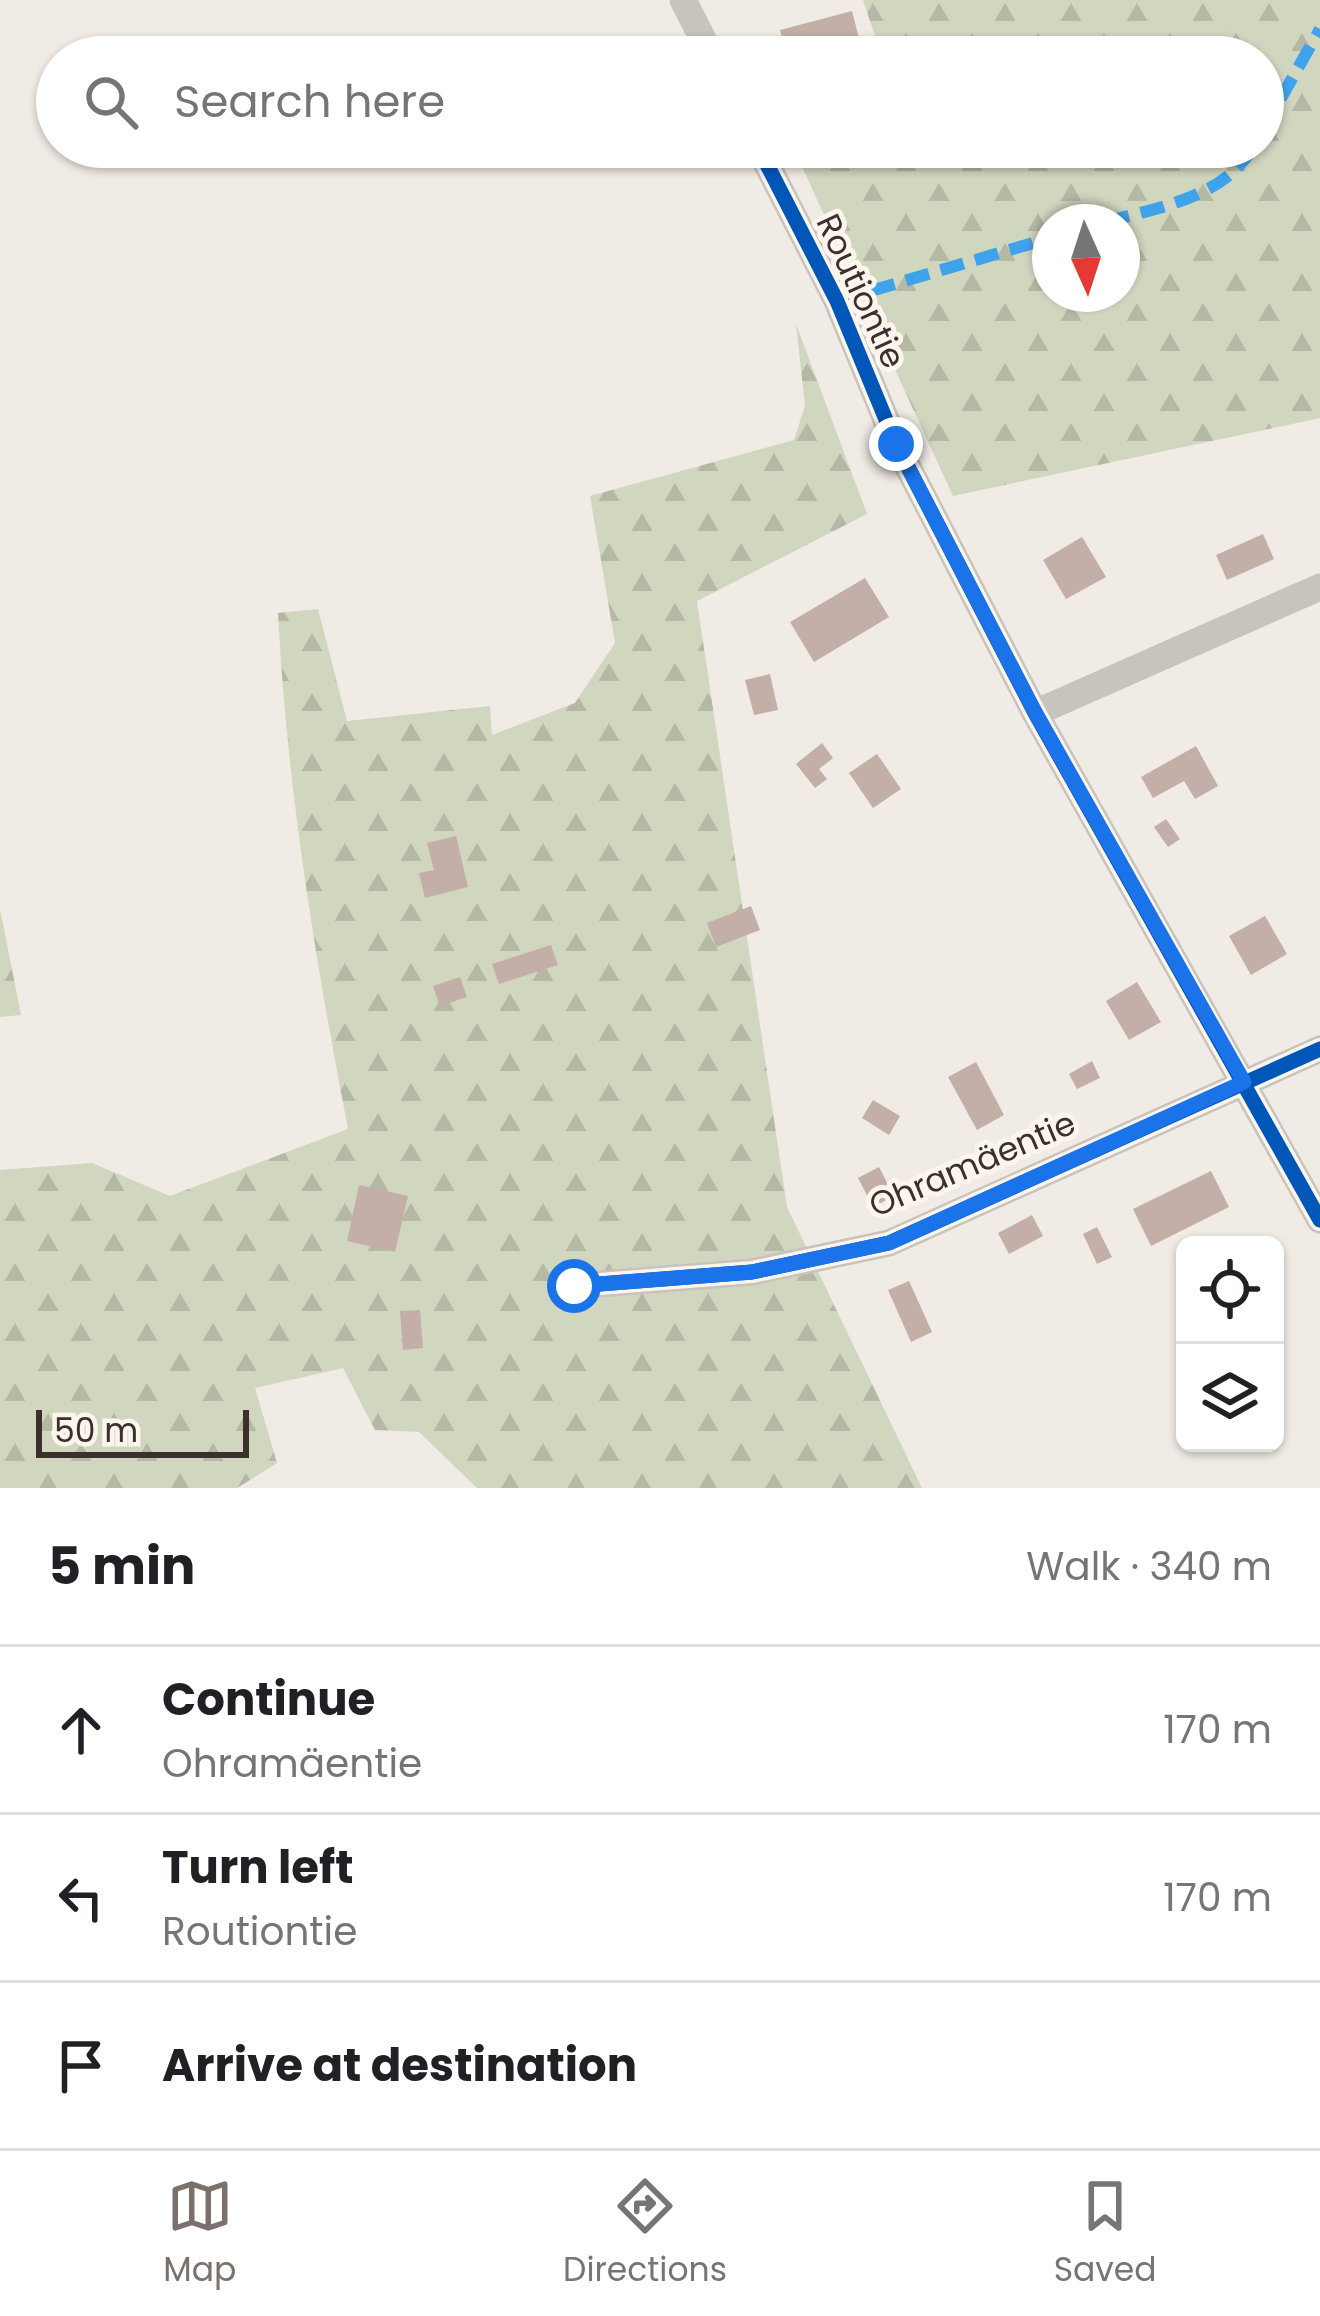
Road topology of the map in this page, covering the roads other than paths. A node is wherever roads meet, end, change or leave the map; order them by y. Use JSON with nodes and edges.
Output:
{"nodes":[{"id":1,"x":683,"y":0,"type":"edge"},
{"id":2,"x":701,"y":36,"type":"edge"},
{"id":3,"x":769,"y":168,"type":"edge"},
{"id":4,"x":1320,"y":587,"type":"edge"},
{"id":5,"x":1035,"y":712,"type":"junction"},
{"id":6,"x":1320,"y":1049,"type":"edge"},
{"id":7,"x":1244,"y":1082,"type":"junction"},
{"id":8,"x":1320,"y":1220,"type":"edge"},
{"id":9,"x":574,"y":1286,"type":"dead end"}],
"edges":[{"from":1,"to":2,"type":"street"},
{"from":3,"to":5,"type":"street","name":"Routiontie"},
{"from":4,"to":5,"type":"street"},
{"from":5,"to":7,"type":"street","name":"Routiontie"},
{"from":6,"to":7,"type":"street","name":"Ohramäentie"},
{"from":7,"to":8,"type":"street","name":"Routiontie"},
{"from":7,"to":9,"type":"street","name":"Ohramäentie"}]}
